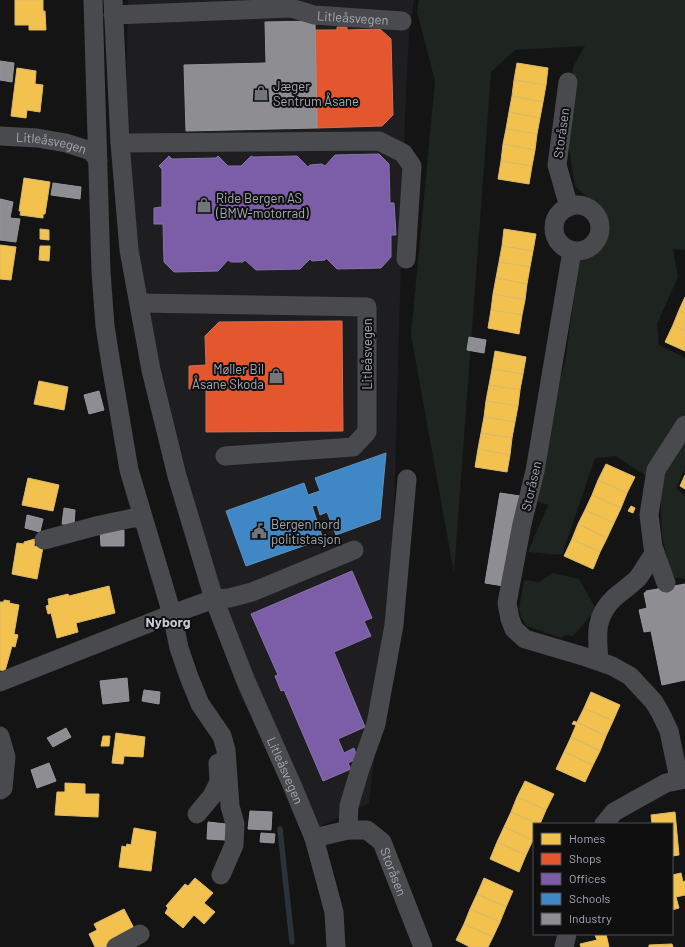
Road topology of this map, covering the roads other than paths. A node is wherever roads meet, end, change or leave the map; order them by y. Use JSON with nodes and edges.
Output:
{"nodes":[{"id":1,"x":93,"y":0,"type":"edge"},
{"id":2,"x":229,"y":5,"type":"edge"},
{"id":3,"x":157,"y":7,"type":"edge"},
{"id":4,"x":113,"y":8,"type":"edge"},
{"id":5,"x":402,"y":21,"type":"dead end"},
{"id":6,"x":568,"y":82,"type":"dead end"},
{"id":7,"x":0,"y":136,"type":"edge"},
{"id":8,"x":120,"y":143,"type":"junction"},
{"id":9,"x":98,"y":160,"type":"junction"},
{"id":10,"x":569,"y":206,"type":"junction"},
{"id":11,"x":572,"y":251,"type":"junction"},
{"id":12,"x":406,"y":259,"type":"dead end"},
{"id":13,"x":138,"y":303,"type":"junction"},
{"id":14,"x":685,"y":425,"type":"edge"},
{"id":15,"x":225,"y":456,"type":"dead end"},
{"id":16,"x":406,"y":479,"type":"dead end"},
{"id":17,"x":143,"y":518,"type":"junction"},
{"id":18,"x":44,"y":540,"type":"dead end"},
{"id":19,"x":354,"y":550,"type":"dead end"},
{"id":20,"x":655,"y":552,"type":"junction"},
{"id":21,"x":666,"y":583,"type":"dead end"},
{"id":22,"x":214,"y":599,"type":"junction"},
{"id":23,"x":172,"y":614,"type":"junction"},
{"id":24,"x":599,"y":661,"type":"junction"},
{"id":25,"x":0,"y":682,"type":"edge"},
{"id":26,"x":211,"y":720,"type":"junction"},
{"id":27,"x":0,"y":736,"type":"edge"},
{"id":28,"x":682,"y":779,"type":"edge"},
{"id":29,"x":0,"y":790,"type":"edge"},
{"id":30,"x":197,"y":814,"type":"dead end"},
{"id":31,"x":605,"y":823,"type":"edge"},
{"id":32,"x":348,"y":830,"type":"junction"},
{"id":33,"x":314,"y":838,"type":"junction"},
{"id":34,"x":221,"y":875,"type":"dead end"},
{"id":35,"x":140,"y":934,"type":"dead end"},
{"id":36,"x":567,"y":935,"type":"edge"},
{"id":37,"x":116,"y":947,"type":"edge"},
{"id":38,"x":336,"y":947,"type":"edge"},
{"id":39,"x":423,"y":947,"type":"edge"},
{"id":40,"x":564,"y":947,"type":"edge"}],
"edges":[{"from":1,"to":9,"type":"street","name":"Litleåsvegen"},
{"from":2,"to":3,"type":"street","name":"Litleåsvegen"},
{"from":2,"to":5,"type":"street","name":"Litleåsvegen"},
{"from":3,"to":4,"type":"street","name":"Litleåsvegen"},
{"from":4,"to":8,"type":"street","name":"Litleåsvegen"},
{"from":6,"to":10,"type":"street","name":"Storåsen"},
{"from":7,"to":9,"type":"street","name":"Litleåsvegen"},
{"from":8,"to":12,"type":"street"},
{"from":8,"to":13,"type":"street","name":"Litleåsvegen"},
{"from":9,"to":17,"type":"street","name":"Litleåsvegen"},
{"from":10,"to":11,"type":"street"},
{"from":10,"to":11,"type":"street"},
{"from":11,"to":24,"type":"street","name":"Storåsen"},
{"from":13,"to":15,"type":"street","name":"Litleåsvegen"},
{"from":13,"to":22,"type":"street","name":"Litleåsvegen"},
{"from":14,"to":20,"type":"street"},
{"from":16,"to":32,"type":"street"},
{"from":17,"to":18,"type":"street"},
{"from":17,"to":23,"type":"street","name":"Litleåsvegen"},
{"from":19,"to":22,"type":"street"},
{"from":20,"to":21,"type":"street"},
{"from":20,"to":24,"type":"street"},
{"from":22,"to":23,"type":"street"},
{"from":22,"to":33,"type":"street","name":"Litleåsvegen"},
{"from":23,"to":25,"type":"street"},
{"from":23,"to":26,"type":"street","name":"Litleåsvegen"},
{"from":24,"to":28,"type":"street","name":"Storåsen"},
{"from":26,"to":30,"type":"street"},
{"from":26,"to":34,"type":"street","name":"Litleåsvegen"},
{"from":27,"to":29,"type":"street"},
{"from":28,"to":31,"type":"street","name":"Storåsen"},
{"from":32,"to":33,"type":"street","name":"Storåsen"},
{"from":32,"to":39,"type":"street","name":"Storåsen"},
{"from":33,"to":38,"type":"street","name":"Litleåsvegen"},
{"from":35,"to":37,"type":"street"},
{"from":36,"to":40,"type":"street"}]}
